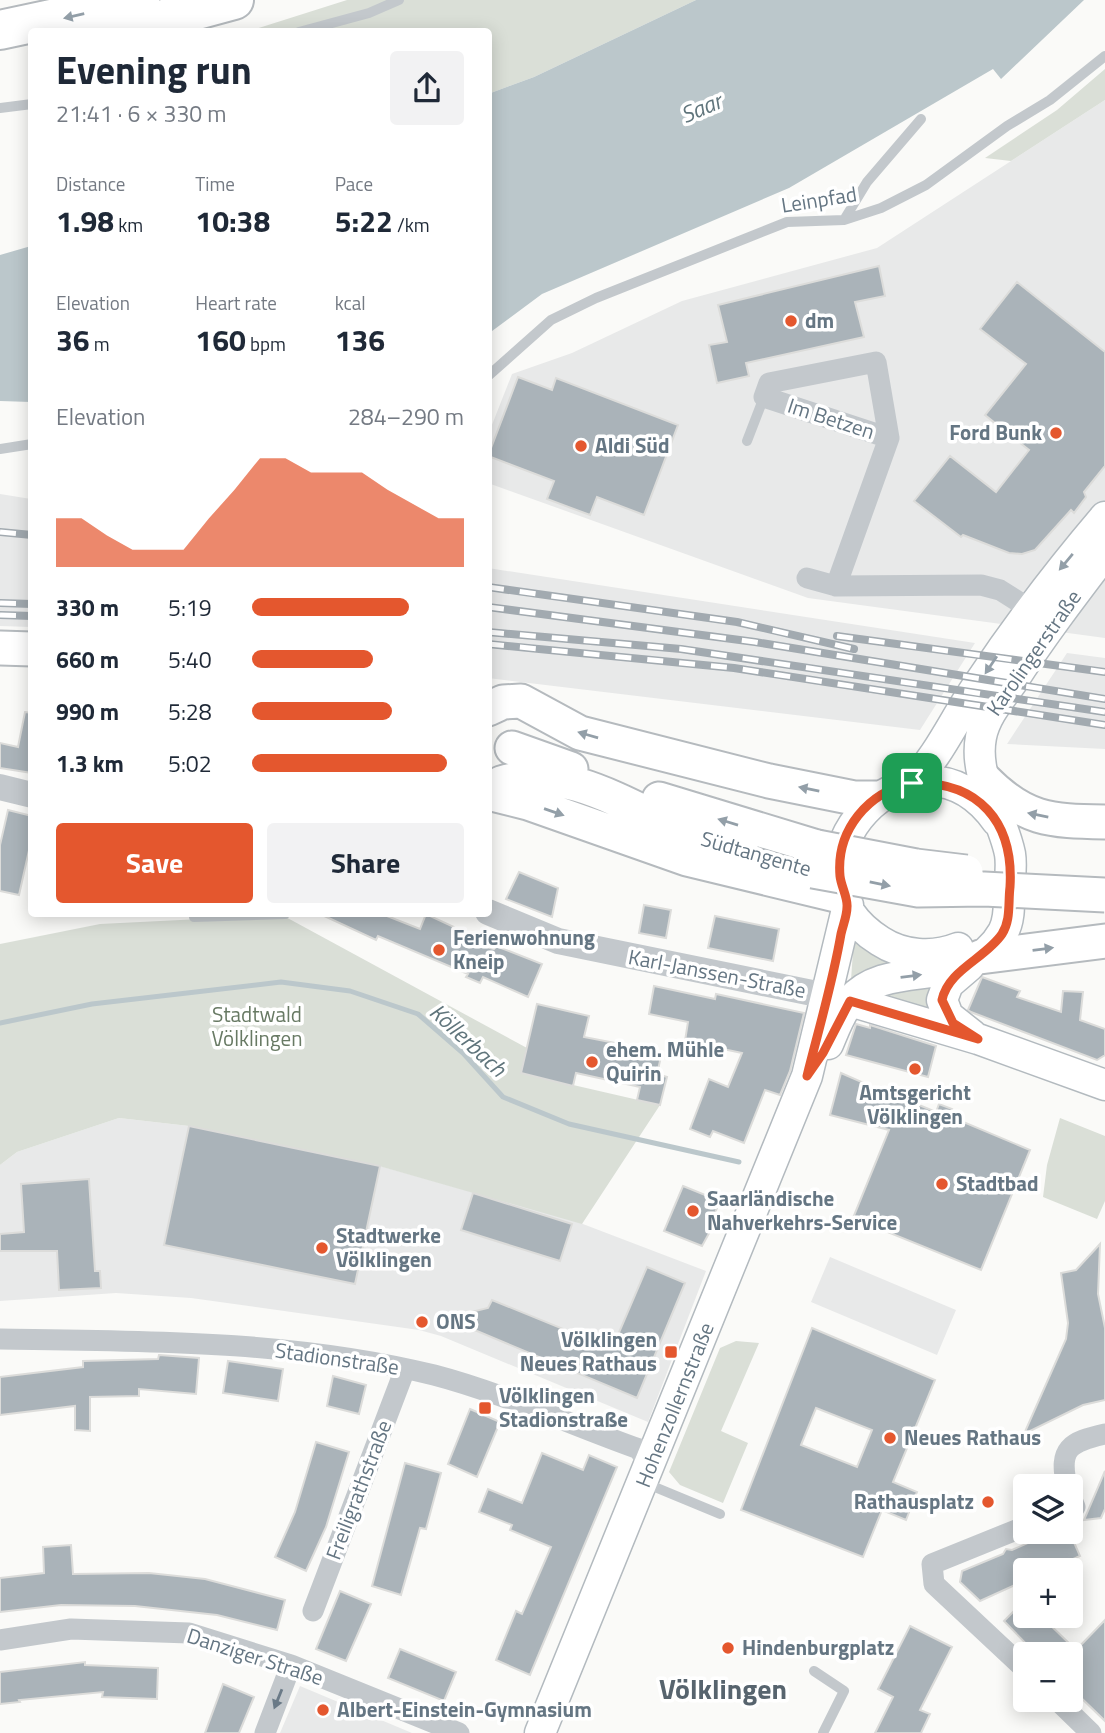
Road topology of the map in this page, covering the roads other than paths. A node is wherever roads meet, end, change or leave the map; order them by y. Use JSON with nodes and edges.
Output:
{"nodes":[{"id":1,"x":140,"y":0,"type":"edge"},
{"id":2,"x":234,"y":0,"type":"edge"},
{"id":3,"x":398,"y":0,"type":"edge"},
{"id":4,"x":131,"y":28,"type":"edge"},
{"id":5,"x":314,"y":28,"type":"edge"},
{"id":6,"x":0,"y":30,"type":"edge"},
{"id":7,"x":28,"y":50,"type":"edge"},
{"id":8,"x":0,"y":55,"type":"edge"},
{"id":9,"x":1101,"y":60,"type":"edge"},
{"id":10,"x":28,"y":104,"type":"edge"},
{"id":11,"x":0,"y":108,"type":"edge"},
{"id":12,"x":921,"y":119,"type":"dead end"},
{"id":13,"x":844,"y":220,"type":"junction"},
{"id":14,"x":492,"y":372,"type":"edge"},
{"id":15,"x":764,"y":397,"type":"junction"},
{"id":16,"x":889,"y":438,"type":"junction"},
{"id":17,"x":747,"y":441,"type":"dead end"},
{"id":18,"x":28,"y":445,"type":"edge"},
{"id":19,"x":0,"y":449,"type":"edge"},
{"id":20,"x":1105,"y":517,"type":"edge"},
{"id":21,"x":1105,"y":553,"type":"edge"},
{"id":22,"x":807,"y":578,"type":"dead end"},
{"id":23,"x":836,"y":586,"type":"junction"},
{"id":24,"x":1030,"y":609,"type":"junction"},
{"id":25,"x":0,"y":648,"type":"edge"},
{"id":26,"x":28,"y":649,"type":"edge"},
{"id":27,"x":492,"y":707,"type":"edge"},
{"id":28,"x":492,"y":724,"type":"edge"},
{"id":29,"x":512,"y":748,"type":"junction"},
{"id":30,"x":984,"y":779,"type":"junction"},
{"id":31,"x":912,"y":783,"type":"junction"},
{"id":32,"x":0,"y":787,"type":"edge"},
{"id":33,"x":492,"y":789,"type":"edge"},
{"id":34,"x":28,"y":794,"type":"edge"},
{"id":35,"x":876,"y":798,"type":"junction"},
{"id":36,"x":1105,"y":822,"type":"edge"},
{"id":37,"x":1006,"y":840,"type":"junction"},
{"id":38,"x":815,"y":859,"type":"junction"},
{"id":39,"x":1105,"y":875,"type":"edge"},
{"id":40,"x":1010,"y":885,"type":"junction"},
{"id":41,"x":1105,"y":895,"type":"edge"},
{"id":42,"x":846,"y":901,"type":"junction"},
{"id":43,"x":492,"y":914,"type":"edge"},
{"id":44,"x":1105,"y":941,"type":"edge"},
{"id":45,"x":980,"y":957,"type":"junction"},
{"id":46,"x":838,"y":998,"type":"junction"},
{"id":47,"x":978,"y":1039,"type":"junction"},
{"id":48,"x":1105,"y":1085,"type":"edge"},
{"id":49,"x":0,"y":1339,"type":"edge"},
{"id":50,"x":405,"y":1369,"type":"junction"},
{"id":51,"x":1105,"y":1434,"type":"edge"},
{"id":52,"x":1064,"y":1474,"type":"edge"},
{"id":53,"x":644,"y":1482,"type":"junction"},
{"id":54,"x":720,"y":1514,"type":"dead end"},
{"id":55,"x":1013,"y":1531,"type":"edge"},
{"id":56,"x":313,"y":1611,"type":"dead end"},
{"id":57,"x":0,"y":1640,"type":"edge"},
{"id":58,"x":1013,"y":1658,"type":"edge"},
{"id":59,"x":291,"y":1665,"type":"junction"},
{"id":60,"x":814,"y":1671,"type":"dead end"},
{"id":61,"x":1069,"y":1712,"type":"edge"},
{"id":62,"x":265,"y":1733,"type":"edge"},
{"id":63,"x":459,"y":1733,"type":"edge"},
{"id":64,"x":540,"y":1733,"type":"edge"},
{"id":65,"x":823,"y":1733,"type":"edge"},
{"id":66,"x":1091,"y":1733,"type":"edge"}],
"edges":[{"from":1,"to":6,"type":"highway","one_way":true},
{"from":2,"to":4,"type":"highway"},
{"from":3,"to":5,"type":"lane"},
{"from":7,"to":8,"type":"highway"},
{"from":9,"to":13,"type":"lane","name":"Leinpfad"},
{"from":10,"to":11,"type":"lane"},
{"from":12,"to":13,"type":"lane"},
{"from":13,"to":14,"type":"lane","name":"Leinpfad"},
{"from":15,"to":16,"type":"street","name":"Im Betzen"},
{"from":15,"to":16,"type":"street","name":"Im Betzen"},
{"from":15,"to":17,"type":"lane"},
{"from":16,"to":23,"type":"street","name":"Im Betzen"},
{"from":18,"to":19,"type":"lane"},
{"from":20,"to":24,"type":"main road","name":"Karolingerstraße","one_way":true},
{"from":21,"to":30,"type":"main road","name":"Karolingerstraße"},
{"from":22,"to":23,"type":"street"},
{"from":23,"to":24,"type":"street"},
{"from":24,"to":31,"type":"main road","name":"Karolingerstraße","one_way":true},
{"from":25,"to":26,"type":"main road"},
{"from":35,"to":27,"type":"main road","one_way":true},
{"from":28,"to":29,"type":"main road"},
{"from":29,"to":33,"type":"main road"},
{"from":38,"to":29,"type":"main road","name":"Südtangente","one_way":true},
{"from":36,"to":30,"type":"main road","one_way":true},
{"from":30,"to":37,"type":"main road","name":"Karolingerstraße"},
{"from":31,"to":35,"type":"main road","name":"Karolingerstraße"},
{"from":31,"to":37,"type":"main road","name":"Karolingerstraße"},
{"from":32,"to":34,"type":"street"},
{"from":33,"to":38,"type":"main road","name":"Südtangente"},
{"from":33,"to":42,"type":"main road","one_way":true},
{"from":35,"to":42,"type":"main road","name":"Karolingerstraße"},
{"from":37,"to":40,"type":"main road","name":"Karolingerstraße"},
{"from":38,"to":39,"type":"main road","name":"Südtangente","bridge":true},
{"from":38,"to":41,"type":"main road","name":"Südtangente","one_way":true,"bridge":true},
{"from":40,"to":42,"type":"main road","name":"Karolingerstraße"},
{"from":40,"to":45,"type":"main road","name":"Karolingerstraße"},
{"from":42,"to":46,"type":"main road"},
{"from":43,"to":46,"type":"street","name":"Karl-Janssen-Straße"},
{"from":45,"to":44,"type":"main road","one_way":true},
{"from":46,"to":45,"type":"main road","name":"Karolingerstraße","one_way":true},
{"from":45,"to":47,"type":"main road"},
{"from":46,"to":47,"type":"main road","name":"Karl-Janssen-Straße"},
{"from":46,"to":53,"type":"main road","name":"Hohenzollernstraße"},
{"from":47,"to":48,"type":"main road","name":"Karl-Janssen-Straße"},
{"from":49,"to":50,"type":"street","name":"Stadionstraße"},
{"from":50,"to":53,"type":"street","name":"Stadionstraße"},
{"from":50,"to":56,"type":"street","name":"Freiligrathstraße"},
{"from":51,"to":52,"type":"street"},
{"from":53,"to":54,"type":"lane"},
{"from":53,"to":64,"type":"main road","name":"Hohenzollernstraße"},
{"from":55,"to":58,"type":"street"},
{"from":57,"to":59,"type":"street","name":"Danziger Straße"},
{"from":59,"to":62,"type":"street","one_way":true},
{"from":59,"to":63,"type":"street","name":"Danziger Straße"},
{"from":60,"to":65,"type":"lane"},
{"from":61,"to":66,"type":"street"}]}
